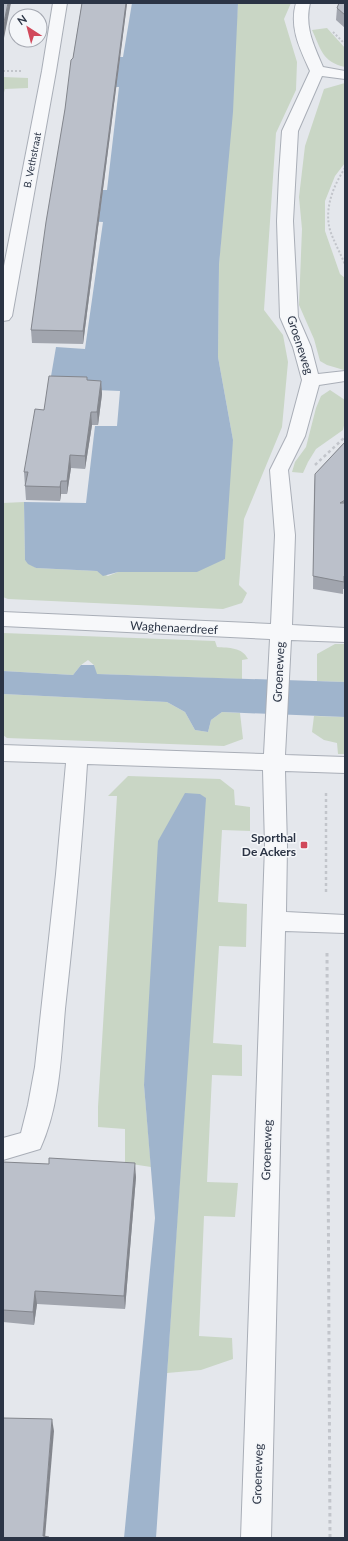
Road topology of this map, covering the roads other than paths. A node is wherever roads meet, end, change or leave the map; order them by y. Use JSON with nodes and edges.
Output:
{"nodes":[{"id":1,"x":60,"y":3,"type":"edge"},
{"id":2,"x":304,"y":3,"type":"edge"},
{"id":3,"x":317,"y":71,"type":"junction"},
{"id":4,"x":345,"y":75,"type":"edge"},
{"id":5,"x":3,"y":316,"type":"edge"},
{"id":6,"x":345,"y":376,"type":"edge"},
{"id":7,"x":311,"y":380,"type":"junction"},
{"id":8,"x":3,"y":619,"type":"edge"},
{"id":9,"x":281,"y":633,"type":"junction"},
{"id":10,"x":345,"y":635,"type":"edge"},
{"id":11,"x":274,"y":751,"type":"junction"},
{"id":12,"x":3,"y":753,"type":"edge"},
{"id":13,"x":77,"y":756,"type":"junction"},
{"id":14,"x":335,"y":764,"type":"edge"},
{"id":15,"x":273,"y":921,"type":"junction"},
{"id":16,"x":336,"y":924,"type":"edge"},
{"id":17,"x":3,"y":1149,"type":"edge"},
{"id":18,"x":256,"y":1538,"type":"edge"}],
"edges":[{"from":1,"to":5,"type":"street","name":"B. Vethstraat"},
{"from":2,"to":3,"type":"street"},
{"from":3,"to":4,"type":"street"},
{"from":3,"to":7,"type":"street","name":"Groeneweg"},
{"from":6,"to":7,"type":"street"},
{"from":7,"to":9,"type":"street","name":"Groeneweg"},
{"from":8,"to":9,"type":"street","name":"Waghenaerdreef"},
{"from":9,"to":10,"type":"street","name":"Waghenaerdreef"},
{"from":9,"to":11,"type":"street","name":"Groeneweg"},
{"from":11,"to":13,"type":"street"},
{"from":11,"to":14,"type":"street"},
{"from":11,"to":15,"type":"street","name":"Groeneweg"},
{"from":12,"to":13,"type":"street"},
{"from":13,"to":17,"type":"street"},
{"from":15,"to":16,"type":"street"},
{"from":15,"to":18,"type":"street","name":"Groeneweg"}]}
